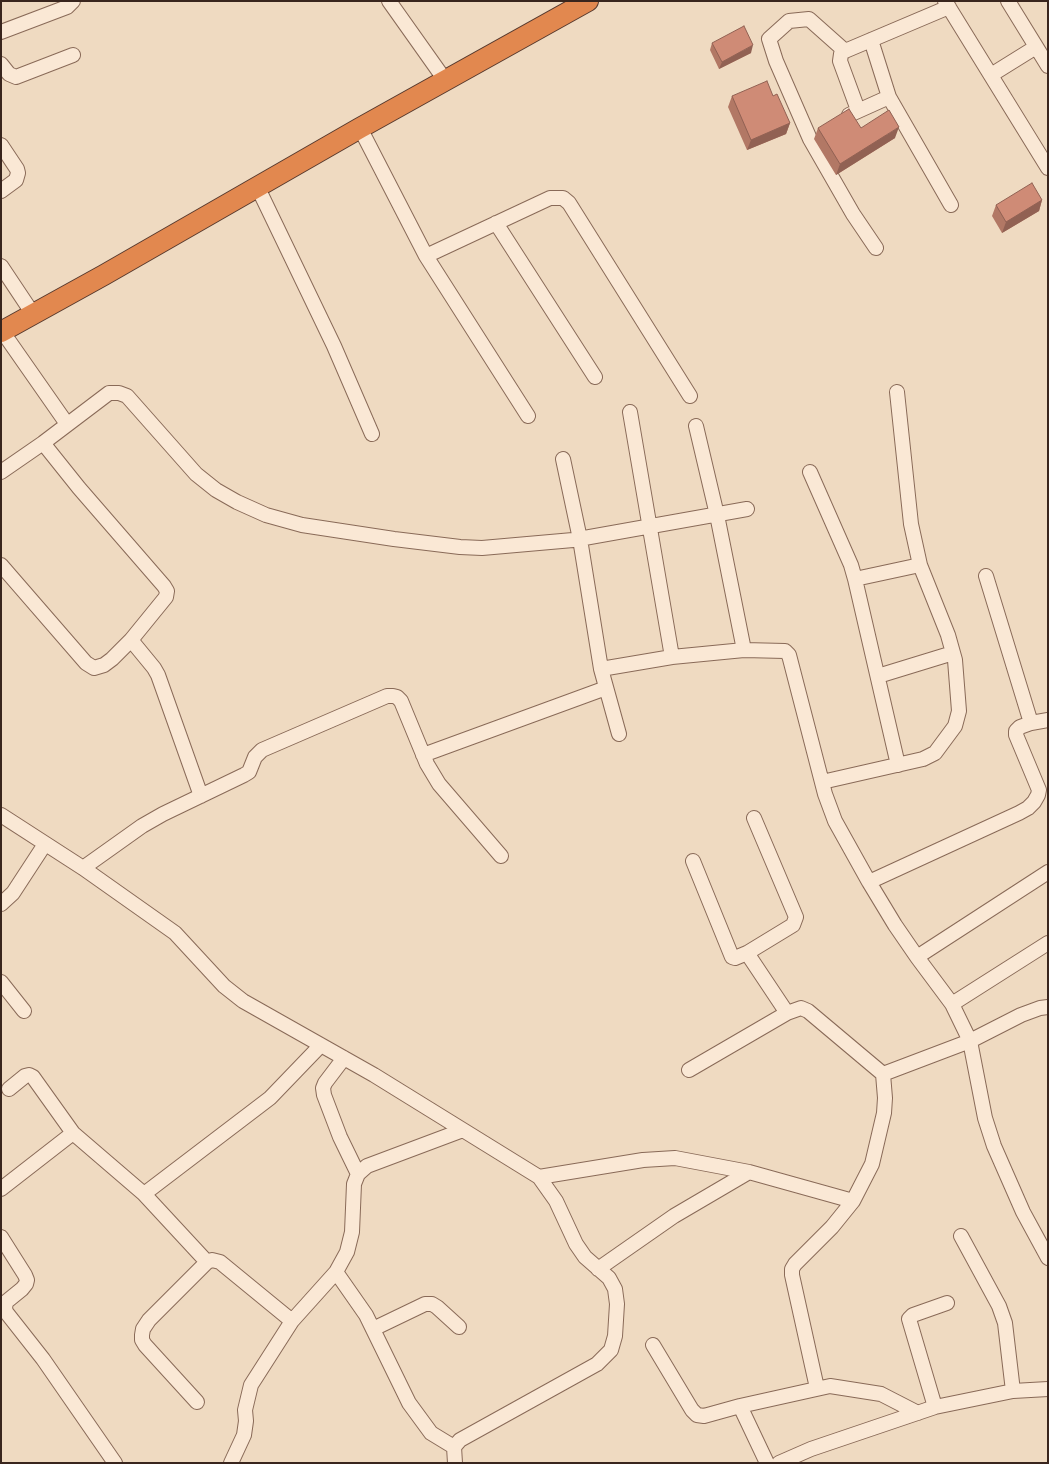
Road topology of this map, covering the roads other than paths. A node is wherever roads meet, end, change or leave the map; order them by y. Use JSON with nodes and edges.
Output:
{"nodes":[{"id":1,"x":74,"y":1,"type":"edge"},
{"id":2,"x":389,"y":1,"type":"edge"},
{"id":3,"x":588,"y":1,"type":"edge"},
{"id":4,"x":1008,"y":1,"type":"edge"},
{"id":5,"x":947,"y":4,"type":"edge"},
{"id":6,"x":1,"y":32,"type":"edge"},
{"id":7,"x":871,"y":40,"type":"junction"},
{"id":8,"x":1036,"y":47,"type":"junction"},
{"id":9,"x":845,"y":51,"type":"junction"},
{"id":10,"x":73,"y":55,"type":"dead end"},
{"id":11,"x":1047,"y":63,"type":"edge"},
{"id":12,"x":1,"y":64,"type":"edge"},
{"id":13,"x":991,"y":75,"type":"junction"},
{"id":14,"x":445,"y":80,"type":"junction"},
{"id":15,"x":889,"y":96,"type":"junction"},
{"id":16,"x":858,"y":110,"type":"junction"},
{"id":17,"x":840,"y":121,"type":"edge"},
{"id":18,"x":360,"y":128,"type":"junction"},
{"id":19,"x":1,"y":145,"type":"edge"},
{"id":20,"x":1048,"y":168,"type":"edge"},
{"id":21,"x":258,"y":188,"type":"junction"},
{"id":22,"x":1,"y":191,"type":"edge"},
{"id":23,"x":951,"y":205,"type":"dead end"},
{"id":24,"x":496,"y":223,"type":"junction"},
{"id":25,"x":876,"y":248,"type":"dead end"},
{"id":26,"x":426,"y":256,"type":"junction"},
{"id":27,"x":1,"y":266,"type":"edge"},
{"id":28,"x":34,"y":314,"type":"junction"},
{"id":29,"x":2,"y":331,"type":"edge"},
{"id":30,"x":595,"y":377,"type":"dead end"},
{"id":31,"x":898,"y":392,"type":"dead end"},
{"id":32,"x":690,"y":396,"type":"dead end"},
{"id":33,"x":630,"y":412,"type":"dead end"},
{"id":34,"x":528,"y":416,"type":"dead end"},
{"id":35,"x":67,"y":424,"type":"junction"},
{"id":36,"x":696,"y":426,"type":"dead end"},
{"id":37,"x":372,"y":434,"type":"dead end"},
{"id":38,"x":42,"y":443,"type":"junction"},
{"id":39,"x":563,"y":459,"type":"dead end"},
{"id":40,"x":1,"y":472,"type":"edge"},
{"id":41,"x":810,"y":472,"type":"dead end"},
{"id":42,"x":747,"y":509,"type":"dead end"},
{"id":43,"x":718,"y":515,"type":"junction"},
{"id":44,"x":650,"y":527,"type":"junction"},
{"id":45,"x":580,"y":539,"type":"junction"},
{"id":46,"x":1,"y":565,"type":"edge"},
{"id":47,"x":920,"y":565,"type":"junction"},
{"id":48,"x":986,"y":576,"type":"dead end"},
{"id":49,"x":855,"y":579,"type":"junction"},
{"id":50,"x":131,"y":640,"type":"junction"},
{"id":51,"x":744,"y":650,"type":"junction"},
{"id":52,"x":953,"y":653,"type":"junction"},
{"id":53,"x":672,"y":657,"type":"junction"},
{"id":54,"x":601,"y":669,"type":"junction"},
{"id":55,"x":878,"y":676,"type":"junction"},
{"id":56,"x":606,"y":688,"type":"junction"},
{"id":57,"x":1048,"y":720,"type":"edge"},
{"id":58,"x":1031,"y":723,"type":"junction"},
{"id":59,"x":619,"y":734,"type":"dead end"},
{"id":60,"x":422,"y":754,"type":"junction"},
{"id":61,"x":898,"y":765,"type":"junction"},
{"id":62,"x":822,"y":782,"type":"junction"},
{"id":63,"x":201,"y":796,"type":"junction"},
{"id":64,"x":1,"y":814,"type":"edge"},
{"id":65,"x":754,"y":818,"type":"dead end"},
{"id":66,"x":45,"y":844,"type":"junction"},
{"id":67,"x":501,"y":856,"type":"dead end"},
{"id":68,"x":693,"y":861,"type":"dead end"},
{"id":69,"x":83,"y":868,"type":"junction"},
{"id":70,"x":1048,"y":872,"type":"edge"},
{"id":71,"x":869,"y":882,"type":"junction"},
{"id":72,"x":1,"y":904,"type":"edge"},
{"id":73,"x":1048,"y":943,"type":"edge"},
{"id":74,"x":747,"y":953,"type":"junction"},
{"id":75,"x":916,"y":957,"type":"junction"},
{"id":76,"x":1,"y":982,"type":"edge"},
{"id":77,"x":952,"y":1004,"type":"junction"},
{"id":78,"x":1048,"y":1007,"type":"edge"},
{"id":79,"x":24,"y":1011,"type":"dead end"},
{"id":80,"x":787,"y":1013,"type":"junction"},
{"id":81,"x":970,"y":1041,"type":"junction"},
{"id":82,"x":321,"y":1045,"type":"junction"},
{"id":83,"x":344,"y":1058,"type":"junction"},
{"id":84,"x":689,"y":1070,"type":"dead end"},
{"id":85,"x":882,"y":1074,"type":"junction"},
{"id":86,"x":9,"y":1089,"type":"dead end"},
{"id":87,"x":463,"y":1130,"type":"junction"},
{"id":88,"x":73,"y":1133,"type":"junction"},
{"id":89,"x":749,"y":1172,"type":"junction"},
{"id":90,"x":358,"y":1174,"type":"junction"},
{"id":91,"x":539,"y":1177,"type":"junction"},
{"id":92,"x":1,"y":1189,"type":"edge"},
{"id":93,"x":144,"y":1194,"type":"junction"},
{"id":94,"x":853,"y":1201,"type":"junction"},
{"id":95,"x":961,"y":1236,"type":"dead end"},
{"id":96,"x":1,"y":1237,"type":"edge"},
{"id":97,"x":1048,"y":1258,"type":"edge"},
{"id":98,"x":207,"y":1262,"type":"junction"},
{"id":99,"x":598,"y":1269,"type":"junction"},
{"id":100,"x":336,"y":1272,"type":"junction"},
{"id":101,"x":947,"y":1303,"type":"dead end"},
{"id":102,"x":292,"y":1321,"type":"junction"},
{"id":103,"x":459,"y":1327,"type":"dead end"},
{"id":104,"x":373,"y":1329,"type":"junction"},
{"id":105,"x":653,"y":1345,"type":"dead end"},
{"id":106,"x":817,"y":1388,"type":"junction"},
{"id":107,"x":1048,"y":1389,"type":"edge"},
{"id":108,"x":1013,"y":1391,"type":"junction"},
{"id":109,"x":197,"y":1402,"type":"dead end"},
{"id":110,"x":740,"y":1406,"type":"junction"},
{"id":111,"x":935,"y":1407,"type":"junction"},
{"id":112,"x":918,"y":1413,"type":"junction"},
{"id":113,"x":454,"y":1447,"type":"junction"},
{"id":114,"x":115,"y":1463,"type":"edge"},
{"id":115,"x":231,"y":1463,"type":"edge"},
{"id":116,"x":455,"y":1463,"type":"edge"},
{"id":117,"x":767,"y":1463,"type":"edge"},
{"id":118,"x":779,"y":1463,"type":"edge"}],
"edges":[{"from":1,"to":6,"type":"street"},
{"from":2,"to":14,"type":"street"},
{"from":3,"to":14,"type":"highway"},
{"from":4,"to":8,"type":"street"},
{"from":5,"to":7,"type":"street"},
{"from":5,"to":13,"type":"street"},
{"from":7,"to":9,"type":"street"},
{"from":7,"to":15,"type":"street"},
{"from":8,"to":11,"type":"street"},
{"from":8,"to":13,"type":"street"},
{"from":9,"to":16,"type":"street"},
{"from":9,"to":25,"type":"street"},
{"from":10,"to":12,"type":"street"},
{"from":13,"to":20,"type":"street"},
{"from":14,"to":18,"type":"highway"},
{"from":15,"to":16,"type":"street"},
{"from":15,"to":23,"type":"street"},
{"from":16,"to":17,"type":"street"},
{"from":18,"to":21,"type":"highway"},
{"from":18,"to":26,"type":"street"},
{"from":19,"to":22,"type":"street"},
{"from":21,"to":28,"type":"highway"},
{"from":21,"to":37,"type":"street"},
{"from":24,"to":26,"type":"street"},
{"from":24,"to":30,"type":"street"},
{"from":24,"to":32,"type":"street"},
{"from":26,"to":34,"type":"street"},
{"from":27,"to":28,"type":"street"},
{"from":28,"to":29,"type":"highway"},
{"from":29,"to":35,"type":"street"},
{"from":31,"to":47,"type":"street"},
{"from":33,"to":44,"type":"street"},
{"from":35,"to":38,"type":"street"},
{"from":35,"to":45,"type":"street"},
{"from":36,"to":43,"type":"street"},
{"from":38,"to":40,"type":"street"},
{"from":38,"to":50,"type":"street"},
{"from":39,"to":45,"type":"street"},
{"from":41,"to":49,"type":"street"},
{"from":42,"to":43,"type":"street"},
{"from":43,"to":44,"type":"street"},
{"from":43,"to":51,"type":"street"},
{"from":44,"to":45,"type":"street"},
{"from":44,"to":53,"type":"street"},
{"from":45,"to":54,"type":"street"},
{"from":46,"to":50,"type":"street"},
{"from":47,"to":49,"type":"street"},
{"from":47,"to":52,"type":"street"},
{"from":48,"to":58,"type":"street"},
{"from":49,"to":55,"type":"street"},
{"from":50,"to":63,"type":"street"},
{"from":51,"to":53,"type":"street"},
{"from":51,"to":62,"type":"street"},
{"from":52,"to":55,"type":"street"},
{"from":52,"to":61,"type":"street"},
{"from":53,"to":54,"type":"street"},
{"from":54,"to":56,"type":"street"},
{"from":55,"to":61,"type":"street"},
{"from":56,"to":59,"type":"street"},
{"from":56,"to":60,"type":"street"},
{"from":57,"to":58,"type":"street"},
{"from":58,"to":71,"type":"street"},
{"from":60,"to":63,"type":"street"},
{"from":60,"to":67,"type":"street"},
{"from":61,"to":62,"type":"street"},
{"from":62,"to":71,"type":"street"},
{"from":63,"to":69,"type":"street"},
{"from":64,"to":66,"type":"street"},
{"from":65,"to":74,"type":"street"},
{"from":66,"to":69,"type":"street"},
{"from":66,"to":72,"type":"street"},
{"from":68,"to":74,"type":"street"},
{"from":69,"to":82,"type":"street"},
{"from":70,"to":75,"type":"street"},
{"from":71,"to":75,"type":"street"},
{"from":73,"to":77,"type":"street"},
{"from":74,"to":80,"type":"street"},
{"from":75,"to":77,"type":"street"},
{"from":76,"to":79,"type":"street"},
{"from":77,"to":81,"type":"street"},
{"from":78,"to":81,"type":"street"},
{"from":80,"to":84,"type":"street"},
{"from":80,"to":85,"type":"street"},
{"from":81,"to":85,"type":"street"},
{"from":81,"to":97,"type":"street"},
{"from":82,"to":83,"type":"street"},
{"from":82,"to":93,"type":"street"},
{"from":83,"to":87,"type":"street"},
{"from":83,"to":90,"type":"street"},
{"from":85,"to":94,"type":"street"},
{"from":86,"to":88,"type":"street"},
{"from":87,"to":90,"type":"street"},
{"from":87,"to":91,"type":"street"},
{"from":88,"to":92,"type":"street"},
{"from":88,"to":93,"type":"street"},
{"from":89,"to":91,"type":"street"},
{"from":89,"to":94,"type":"street"},
{"from":89,"to":99,"type":"street"},
{"from":90,"to":100,"type":"street"},
{"from":91,"to":99,"type":"street"},
{"from":93,"to":98,"type":"street"},
{"from":94,"to":106,"type":"street"},
{"from":95,"to":108,"type":"street"},
{"from":96,"to":114,"type":"street"},
{"from":98,"to":102,"type":"street"},
{"from":98,"to":109,"type":"street"},
{"from":99,"to":113,"type":"street"},
{"from":100,"to":102,"type":"street"},
{"from":100,"to":104,"type":"street"},
{"from":101,"to":111,"type":"street"},
{"from":102,"to":115,"type":"street"},
{"from":103,"to":104,"type":"street"},
{"from":104,"to":113,"type":"street"},
{"from":105,"to":110,"type":"street"},
{"from":106,"to":110,"type":"street"},
{"from":106,"to":112,"type":"street"},
{"from":107,"to":108,"type":"street"},
{"from":108,"to":111,"type":"street"},
{"from":110,"to":117,"type":"street"},
{"from":111,"to":112,"type":"street"},
{"from":112,"to":118,"type":"street"},
{"from":113,"to":116,"type":"street"}]}
